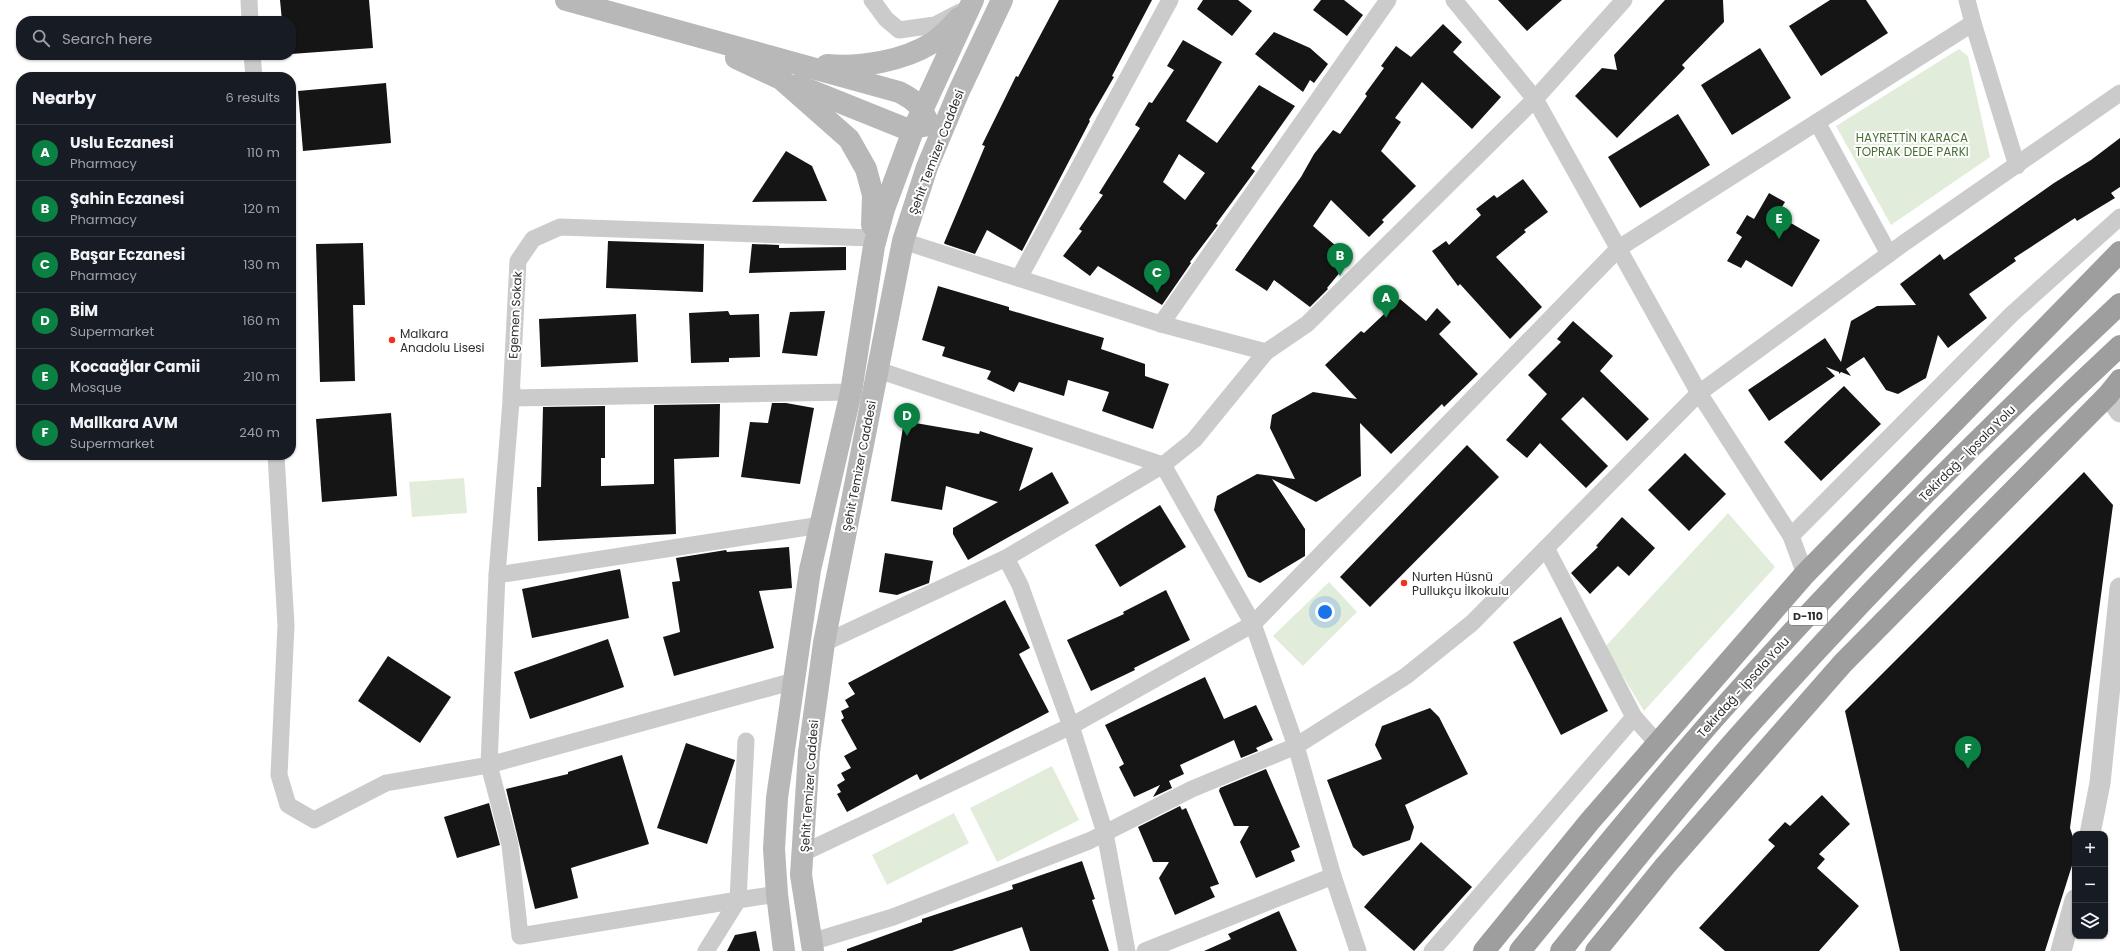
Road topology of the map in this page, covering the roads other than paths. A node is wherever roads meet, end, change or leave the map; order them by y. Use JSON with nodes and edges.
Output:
{"nodes":[{"id":1,"x":249,"y":0,"type":"edge"},
{"id":2,"x":566,"y":0,"type":"edge"},
{"id":3,"x":872,"y":0,"type":"edge"},
{"id":4,"x":1002,"y":0,"type":"edge"},
{"id":5,"x":1170,"y":0,"type":"edge"},
{"id":6,"x":1388,"y":0,"type":"edge"},
{"id":7,"x":1454,"y":0,"type":"edge"},
{"id":8,"x":1624,"y":0,"type":"edge"},
{"id":9,"x":1968,"y":0,"type":"edge"},
{"id":10,"x":971,"y":3,"type":"edge"},
{"id":11,"x":250,"y":16,"type":"edge"},
{"id":12,"x":1973,"y":24,"type":"junction"},
{"id":13,"x":252,"y":60,"type":"edge"},
{"id":14,"x":786,"y":70,"type":"junction"},
{"id":15,"x":254,"y":72,"type":"edge"},
{"id":16,"x":959,"y":91,"type":"junction"},
{"id":17,"x":2120,"y":93,"type":"edge"},
{"id":18,"x":1535,"y":98,"type":"junction"},
{"id":19,"x":922,"y":121,"type":"junction"},
{"id":20,"x":1817,"y":122,"type":"junction"},
{"id":21,"x":2017,"y":166,"type":"junction"},
{"id":22,"x":927,"y":167,"type":"junction"},
{"id":23,"x":2120,"y":217,"type":"edge"},
{"id":24,"x":903,"y":240,"type":"junction"},
{"id":25,"x":873,"y":242,"type":"junction"},
{"id":26,"x":1619,"y":248,"type":"junction"},
{"id":27,"x":2120,"y":252,"type":"edge"},
{"id":28,"x":1889,"y":254,"type":"junction"},
{"id":29,"x":2120,"y":272,"type":"edge"},
{"id":30,"x":1019,"y":278,"type":"junction"},
{"id":31,"x":2120,"y":304,"type":"edge"},
{"id":32,"x":1161,"y":324,"type":"junction"},
{"id":33,"x":2120,"y":346,"type":"edge"},
{"id":34,"x":1266,"y":352,"type":"junction"},
{"id":35,"x":878,"y":370,"type":"junction"},
{"id":36,"x":512,"y":389,"type":"junction"},
{"id":37,"x":851,"y":392,"type":"junction"},
{"id":38,"x":1699,"y":393,"type":"junction"},
{"id":39,"x":2117,"y":393,"type":"edge"},
{"id":40,"x":1960,"y":417,"type":"junction"},
{"id":41,"x":276,"y":460,"type":"edge"},
{"id":42,"x":1163,"y":465,"type":"junction"},
{"id":43,"x":820,"y":525,"type":"junction"},
{"id":44,"x":1791,"y":536,"type":"junction"},
{"id":45,"x":1546,"y":548,"type":"junction"},
{"id":46,"x":1006,"y":558,"type":"junction"},
{"id":47,"x":1805,"y":574,"type":"junction"},
{"id":48,"x":497,"y":575,"type":"junction"},
{"id":49,"x":2120,"y":588,"type":"edge"},
{"id":50,"x":1253,"y":624,"type":"junction"},
{"id":51,"x":824,"y":643,"type":"junction"},
{"id":52,"x":794,"y":681,"type":"junction"},
{"id":53,"x":1634,"y":717,"type":"junction"},
{"id":54,"x":1071,"y":726,"type":"junction"},
{"id":55,"x":746,"y":741,"type":"dead end"},
{"id":56,"x":1657,"y":743,"type":"junction"},
{"id":57,"x":1296,"y":746,"type":"junction"},
{"id":58,"x":489,"y":765,"type":"junction"},
{"id":59,"x":2091,"y":831,"type":"edge"},
{"id":60,"x":1105,"y":833,"type":"junction"},
{"id":61,"x":804,"y":853,"type":"junction"},
{"id":62,"x":1332,"y":876,"type":"junction"},
{"id":63,"x":777,"y":894,"type":"junction"},
{"id":64,"x":738,"y":900,"type":"junction"},
{"id":65,"x":2074,"y":903,"type":"edge"},
{"id":66,"x":812,"y":947,"type":"edge"},
{"id":67,"x":706,"y":951,"type":"edge"},
{"id":68,"x":784,"y":951,"type":"edge"},
{"id":69,"x":1128,"y":951,"type":"edge"},
{"id":70,"x":1145,"y":951,"type":"edge"},
{"id":71,"x":1358,"y":951,"type":"edge"},
{"id":72,"x":1432,"y":951,"type":"edge"},
{"id":73,"x":1484,"y":951,"type":"edge"},
{"id":74,"x":1520,"y":951,"type":"edge"},
{"id":75,"x":1561,"y":951,"type":"edge"},
{"id":76,"x":1596,"y":951,"type":"edge"},
{"id":77,"x":2061,"y":951,"type":"edge"}],
"edges":[{"from":1,"to":11,"type":"street"},
{"from":2,"to":14,"type":"main road"},
{"from":3,"to":10,"type":"street"},
{"from":4,"to":16,"type":"main road","name":"Şehit Temizer Caddesi"},
{"from":5,"to":30,"type":"street"},
{"from":6,"to":32,"type":"street"},
{"from":7,"to":18,"type":"street"},
{"from":8,"to":18,"type":"street"},
{"from":9,"to":12,"type":"street"},
{"from":10,"to":14,"type":"main road"},
{"from":10,"to":19,"type":"main road","name":"Şehit Temizer Caddesi"},
{"from":12,"to":20,"type":"street"},
{"from":12,"to":21,"type":"street"},
{"from":13,"to":15,"type":"street"},
{"from":14,"to":19,"type":"main road"},
{"from":14,"to":19,"type":"main road"},
{"from":14,"to":25,"type":"main road"},
{"from":16,"to":19,"type":"main road"},
{"from":16,"to":22,"type":"main road","name":"Şehit Temizer Caddesi"},
{"from":17,"to":21,"type":"street"},
{"from":18,"to":26,"type":"street"},
{"from":18,"to":34,"type":"street"},
{"from":19,"to":22,"type":"main road"},
{"from":19,"to":25,"type":"main road","name":"Şehit Temizer Caddesi"},
{"from":20,"to":26,"type":"street"},
{"from":20,"to":28,"type":"street"},
{"from":21,"to":28,"type":"street"},
{"from":22,"to":24,"type":"main road","name":"Şehit Temizer Caddesi"},
{"from":23,"to":44,"type":"street"},
{"from":24,"to":30,"type":"street"},
{"from":24,"to":35,"type":"main road","name":"Şehit Temizer Caddesi"},
{"from":25,"to":36,"type":"street","name":"Egemen Sokak"},
{"from":25,"to":37,"type":"main road","name":"Şehit Temizer Caddesi"},
{"from":26,"to":38,"type":"street"},
{"from":26,"to":50,"type":"street"},
{"from":27,"to":40,"type":"highway"},
{"from":28,"to":38,"type":"street"},
{"from":29,"to":40,"type":"highway"},
{"from":30,"to":32,"type":"street"},
{"from":31,"to":74,"type":"highway","name":"Tekirdağ - İpsala Yolu","number":"D-110"},
{"from":32,"to":34,"type":"street"},
{"from":33,"to":75,"type":"highway","number":"D-110"},
{"from":34,"to":42,"type":"street"},
{"from":35,"to":42,"type":"street"},
{"from":35,"to":51,"type":"main road","name":"Şehit Temizer Caddesi"},
{"from":36,"to":37,"type":"street"},
{"from":36,"to":48,"type":"street","name":"Egemen Sokak"},
{"from":37,"to":43,"type":"main road","name":"Şehit Temizer Caddesi"},
{"from":38,"to":44,"type":"street"},
{"from":38,"to":45,"type":"street"},
{"from":39,"to":76,"type":"highway"},
{"from":40,"to":47,"type":"highway"},
{"from":41,"to":58,"type":"street"},
{"from":42,"to":46,"type":"street"},
{"from":42,"to":50,"type":"street"},
{"from":43,"to":48,"type":"street"},
{"from":43,"to":52,"type":"main road","name":"Şehit Temizer Caddesi"},
{"from":44,"to":47,"type":"street"},
{"from":45,"to":53,"type":"street"},
{"from":45,"to":57,"type":"street"},
{"from":46,"to":51,"type":"street"},
{"from":46,"to":54,"type":"street"},
{"from":47,"to":56,"type":"highway"},
{"from":48,"to":58,"type":"street","name":"Egemen Sokak"},
{"from":49,"to":59,"type":"street"},
{"from":50,"to":54,"type":"street"},
{"from":50,"to":57,"type":"street"},
{"from":51,"to":61,"type":"main road","name":"Şehit Temizer Caddesi"},
{"from":52,"to":58,"type":"street"},
{"from":52,"to":63,"type":"main road","name":"Şehit Temizer Caddesi"},
{"from":53,"to":56,"type":"street"},
{"from":53,"to":72,"type":"street"},
{"from":54,"to":60,"type":"street"},
{"from":54,"to":61,"type":"street"},
{"from":55,"to":64,"type":"street"},
{"from":56,"to":73,"type":"highway"},
{"from":57,"to":60,"type":"street"},
{"from":57,"to":62,"type":"street"},
{"from":58,"to":64,"type":"street","name":"Egemen Sokak"},
{"from":60,"to":66,"type":"street"},
{"from":60,"to":69,"type":"street"},
{"from":61,"to":66,"type":"main road","name":"Şehit Temizer Caddesi"},
{"from":62,"to":70,"type":"street"},
{"from":62,"to":71,"type":"street"},
{"from":63,"to":64,"type":"street"},
{"from":63,"to":68,"type":"main road","name":"Şehit Temizer Caddesi"},
{"from":64,"to":67,"type":"street"},
{"from":65,"to":77,"type":"street"}]}
